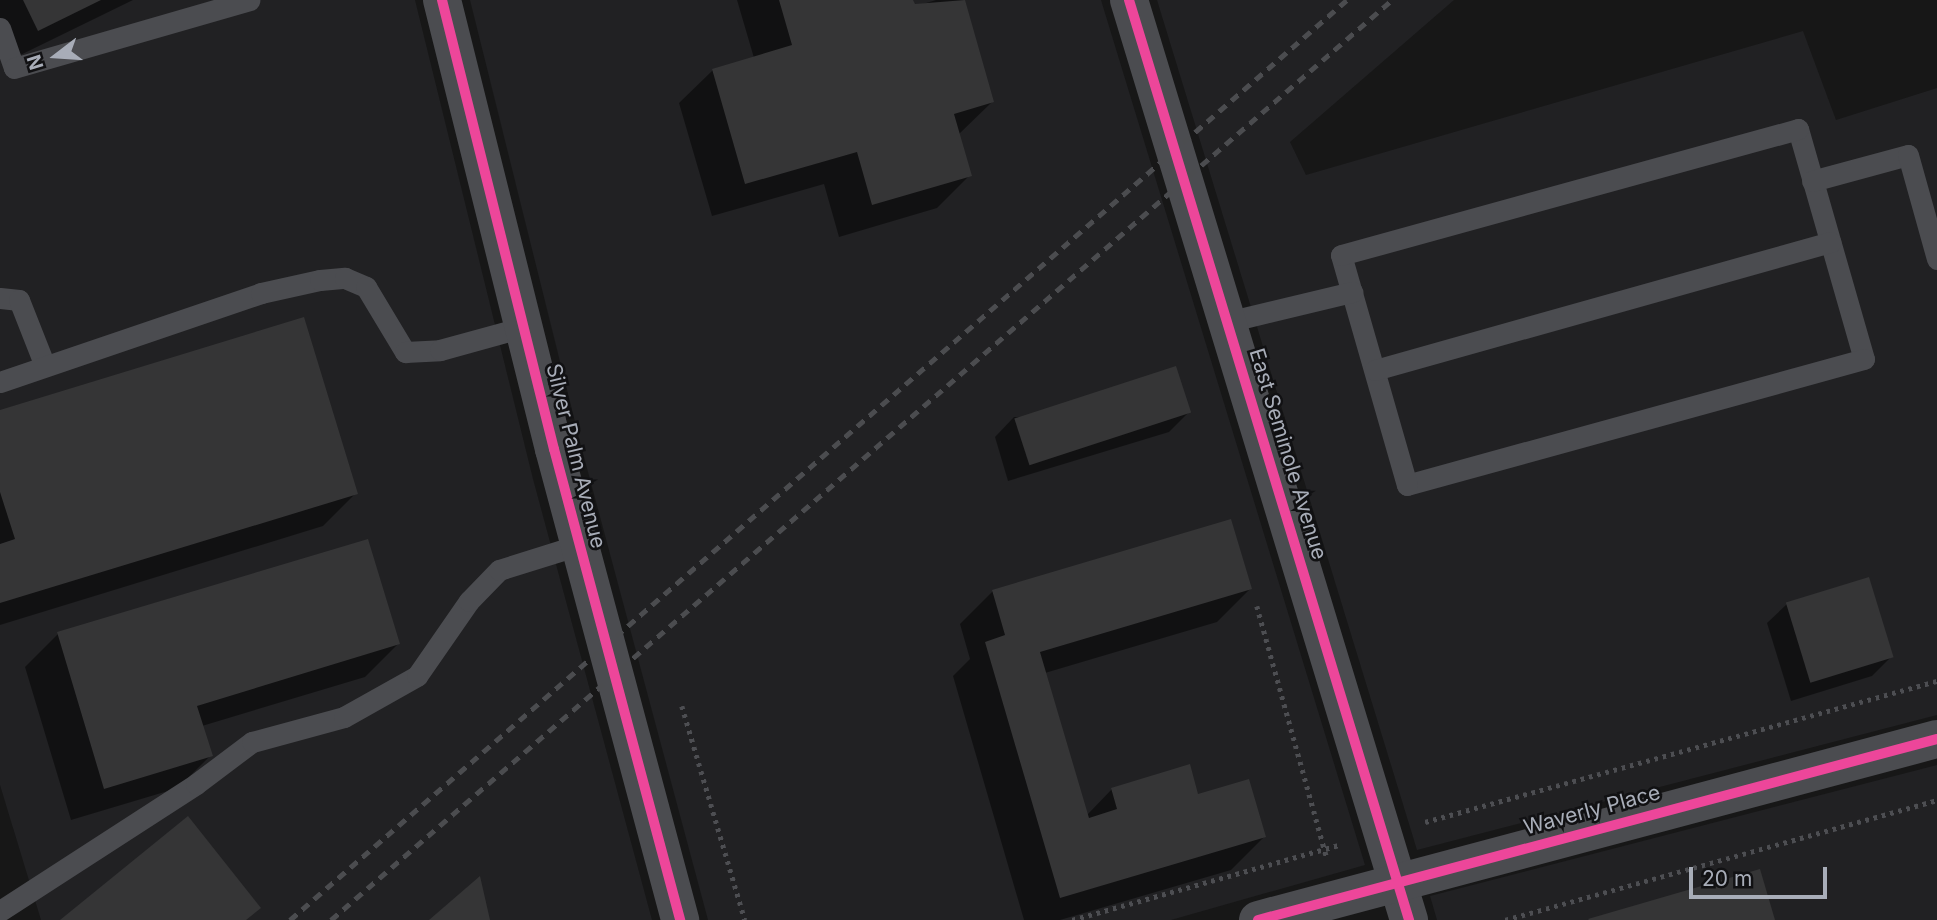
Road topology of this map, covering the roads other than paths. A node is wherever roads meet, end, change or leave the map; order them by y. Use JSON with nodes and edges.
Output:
{"nodes":[{"id":1,"x":249,"y":0,"type":"edge"},
{"id":2,"x":442,"y":0,"type":"edge"},
{"id":3,"x":1129,"y":0,"type":"edge"},
{"id":4,"x":0,"y":28,"type":"edge"},
{"id":5,"x":1812,"y":181,"type":"junction"},
{"id":6,"x":1830,"y":242,"type":"junction"},
{"id":7,"x":1937,"y":259,"type":"edge"},
{"id":8,"x":1352,"y":292,"type":"junction"},
{"id":9,"x":0,"y":298,"type":"edge"},
{"id":10,"x":1227,"y":322,"type":"junction"},
{"id":11,"x":524,"y":327,"type":"junction"},
{"id":12,"x":45,"y":366,"type":"junction"},
{"id":13,"x":1374,"y":370,"type":"junction"},
{"id":14,"x":0,"y":382,"type":"edge"},
{"id":15,"x":579,"y":545,"type":"junction"},
{"id":16,"x":1937,"y":739,"type":"edge"},
{"id":17,"x":1398,"y":880,"type":"junction"},
{"id":18,"x":0,"y":911,"type":"edge"},
{"id":19,"x":680,"y":920,"type":"edge"},
{"id":20,"x":1258,"y":920,"type":"edge"},
{"id":21,"x":1409,"y":920,"type":"edge"}],
"edges":[{"from":1,"to":4,"type":"lane"},
{"from":2,"to":11,"type":"street","name":"Silver Palm Avenue"},
{"from":3,"to":10,"type":"street","name":"East Seminole Avenue"},
{"from":5,"to":6,"type":"lane"},
{"from":5,"to":7,"type":"lane"},
{"from":5,"to":8,"type":"lane"},
{"from":6,"to":13,"type":"lane"},
{"from":6,"to":13,"type":"lane"},
{"from":8,"to":10,"type":"lane"},
{"from":8,"to":13,"type":"lane"},
{"from":9,"to":12,"type":"lane"},
{"from":10,"to":17,"type":"street","name":"East Seminole Avenue"},
{"from":11,"to":12,"type":"lane"},
{"from":11,"to":15,"type":"street","name":"Silver Palm Avenue"},
{"from":12,"to":14,"type":"lane"},
{"from":15,"to":18,"type":"lane"},
{"from":15,"to":19,"type":"street","name":"Silver Palm Avenue"},
{"from":16,"to":17,"type":"street","name":"Waverly Place"},
{"from":17,"to":20,"type":"street","name":"Waverly Place"},
{"from":17,"to":21,"type":"street","name":"East Seminole Avenue"}]}
